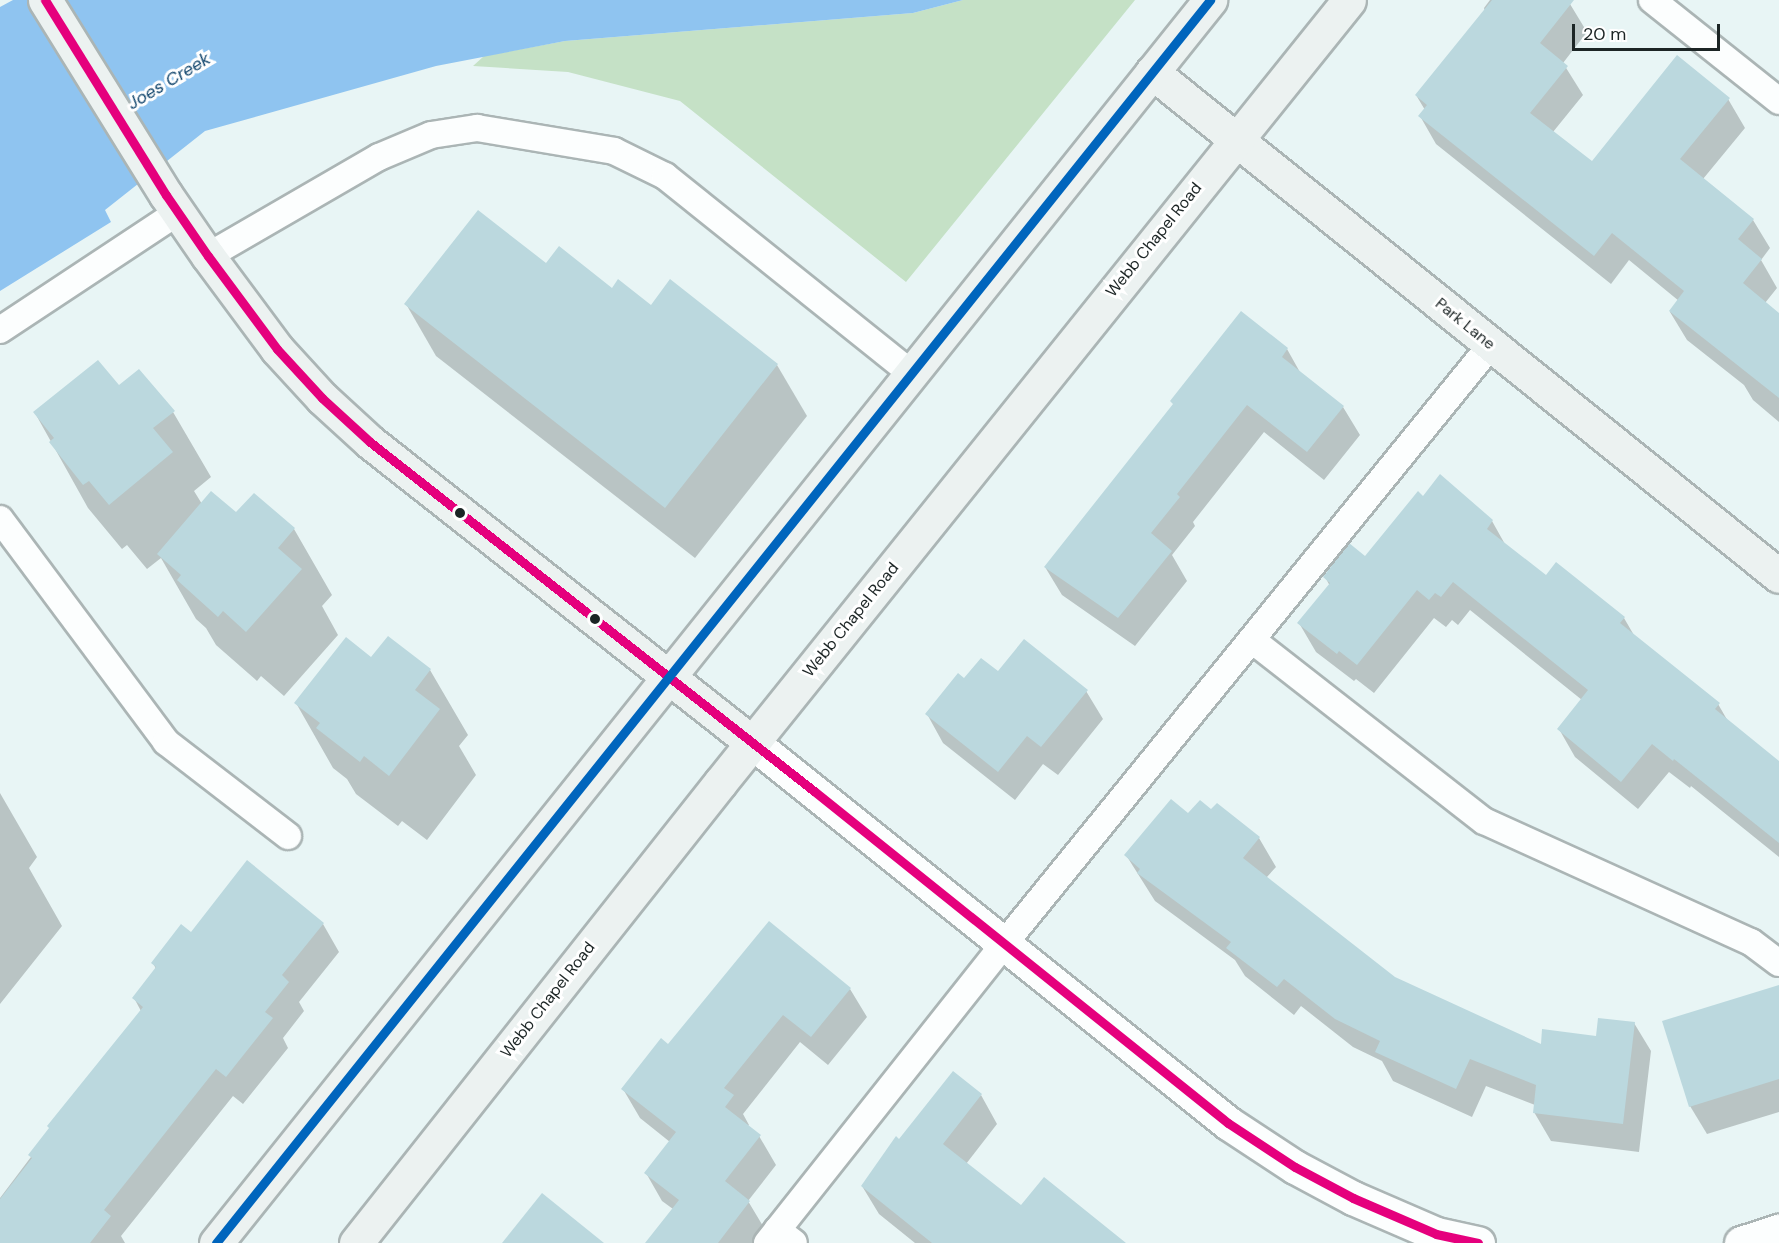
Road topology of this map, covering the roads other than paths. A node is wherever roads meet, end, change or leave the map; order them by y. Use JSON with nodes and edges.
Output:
{"nodes":[{"id":1,"x":45,"y":0,"type":"edge"},
{"id":2,"x":1210,"y":0,"type":"edge"},
{"id":3,"x":1349,"y":0,"type":"edge"},
{"id":4,"x":1652,"y":0,"type":"edge"},
{"id":5,"x":1152,"y":72,"type":"junction"},
{"id":6,"x":1779,"y":101,"type":"edge"},
{"id":7,"x":1234,"y":140,"type":"junction"},
{"id":8,"x":172,"y":204,"type":"junction"},
{"id":9,"x":208,"y":256,"type":"junction"},
{"id":10,"x":0,"y":330,"type":"edge"},
{"id":11,"x":1491,"y":345,"type":"junction"},
{"id":12,"x":911,"y":373,"type":"junction"},
{"id":13,"x":0,"y":519,"type":"edge"},
{"id":14,"x":1779,"y":576,"type":"edge"},
{"id":15,"x":1252,"y":640,"type":"junction"},
{"id":16,"x":669,"y":676,"type":"junction"},
{"id":17,"x":753,"y":743,"type":"junction"},
{"id":18,"x":288,"y":836,"type":"dead end"},
{"id":19,"x":1004,"y":944,"type":"junction"},
{"id":20,"x":1779,"y":963,"type":"edge"},
{"id":21,"x":1779,"y":1231,"type":"edge"},
{"id":22,"x":1435,"y":1238,"type":"edge"},
{"id":23,"x":780,"y":1239,"type":"edge"},
{"id":24,"x":216,"y":1243,"type":"edge"},
{"id":25,"x":356,"y":1243,"type":"edge"},
{"id":26,"x":1478,"y":1243,"type":"edge"},
{"id":27,"x":1741,"y":1243,"type":"edge"}],
"edges":[{"from":1,"to":8,"type":"main road"},
{"from":2,"to":5,"type":"main road"},
{"from":3,"to":7,"type":"main road","name":"Webb Chapel Road"},
{"from":4,"to":6,"type":"lane"},
{"from":5,"to":7,"type":"main road","name":"Park Lane"},
{"from":5,"to":12,"type":"main road"},
{"from":7,"to":11,"type":"main road","name":"Park Lane"},
{"from":7,"to":17,"type":"main road","name":"Webb Chapel Road"},
{"from":8,"to":9,"type":"main road"},
{"from":8,"to":10,"type":"lane"},
{"from":9,"to":12,"type":"lane"},
{"from":9,"to":16,"type":"main road"},
{"from":11,"to":14,"type":"main road","name":"Park Lane"},
{"from":11,"to":15,"type":"lane"},
{"from":12,"to":16,"type":"main road"},
{"from":13,"to":18,"type":"lane"},
{"from":15,"to":19,"type":"lane"},
{"from":15,"to":20,"type":"lane"},
{"from":16,"to":17,"type":"main road"},
{"from":16,"to":24,"type":"main road"},
{"from":17,"to":19,"type":"street"},
{"from":17,"to":25,"type":"main road","name":"Webb Chapel Road"},
{"from":19,"to":22,"type":"street"},
{"from":19,"to":23,"type":"lane"},
{"from":21,"to":27,"type":"street"},
{"from":22,"to":26,"type":"street"}]}
